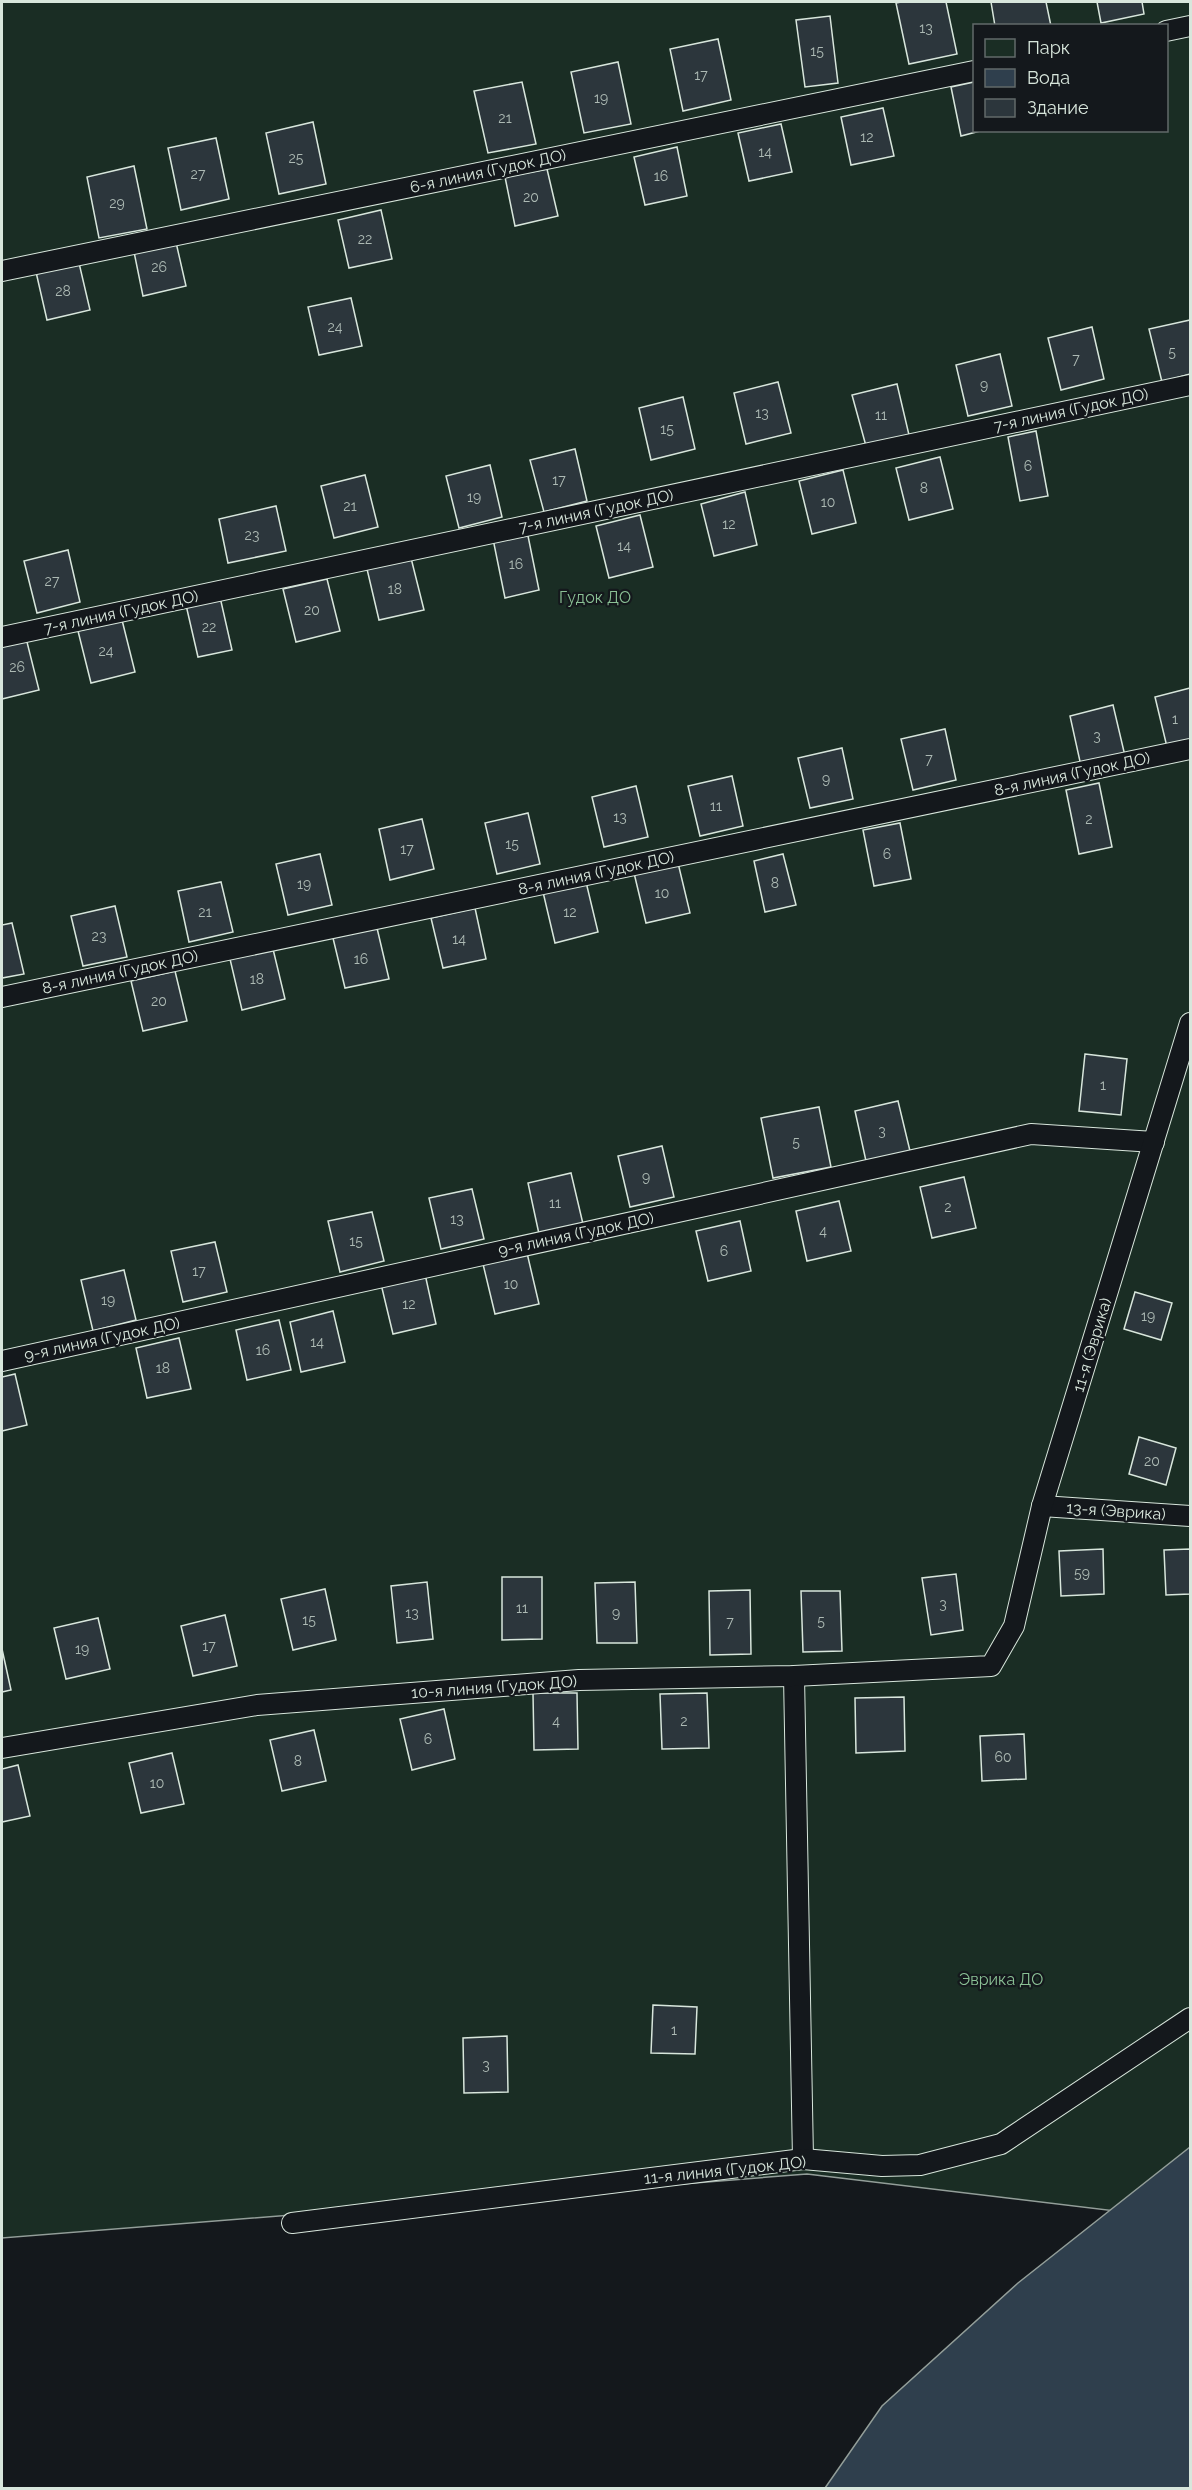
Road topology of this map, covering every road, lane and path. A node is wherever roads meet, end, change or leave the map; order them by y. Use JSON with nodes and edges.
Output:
{"nodes":[{"id":1,"x":1191,"y":26,"type":"edge"},
{"id":2,"x":1168,"y":31,"type":"edge"},
{"id":3,"x":973,"y":71,"type":"edge"},
{"id":4,"x":2,"y":271,"type":"edge"},
{"id":5,"x":1191,"y":385,"type":"edge"},
{"id":6,"x":2,"y":637,"type":"edge"},
{"id":7,"x":1191,"y":749,"type":"edge"},
{"id":8,"x":2,"y":997,"type":"edge"},
{"id":9,"x":1191,"y":1023,"type":"edge"},
{"id":10,"x":1154,"y":1143,"type":"junction"},
{"id":11,"x":2,"y":1361,"type":"edge"},
{"id":12,"x":1042,"y":1506,"type":"junction"},
{"id":13,"x":1191,"y":1516,"type":"edge"},
{"id":14,"x":991,"y":1666,"type":"joint"},
{"id":15,"x":794,"y":1676,"type":"junction"},
{"id":16,"x":2,"y":1748,"type":"edge"},
{"id":17,"x":1191,"y":2018,"type":"edge"},
{"id":18,"x":803,"y":2159,"type":"junction"},
{"id":19,"x":292,"y":2223,"type":"dead end"}],
"edges":[{"from":1,"to":2,"type":"lane"},
{"from":3,"to":4,"type":"lane","name":"6-я линия (Гудок ДО)"},
{"from":5,"to":6,"type":"lane","name":"7-я линия (Гудок ДО)"},
{"from":7,"to":8,"type":"lane","name":"8-я линия (Гудок ДО)"},
{"from":9,"to":10,"type":"lane","name":"11-я (Эврика)"},
{"from":10,"to":11,"type":"lane","name":"9-я линия (Гудок ДО)"},
{"from":10,"to":12,"type":"lane","name":"11-я (Эврика)"},
{"from":12,"to":13,"type":"lane","name":"13-я (Эврика)"},
{"from":12,"to":14,"type":"lane","name":"11-я (Эврика)"},
{"from":14,"to":15,"type":"lane","name":"10-я линия (Гудок ДО)"},
{"from":15,"to":16,"type":"lane","name":"10-я линия (Гудок ДО)"},
{"from":15,"to":18,"type":"lane"},
{"from":17,"to":18,"type":"lane","name":"11-я линия (Гудок ДО)"},
{"from":18,"to":19,"type":"lane","name":"11-я линия (Гудок ДО)"}]}
